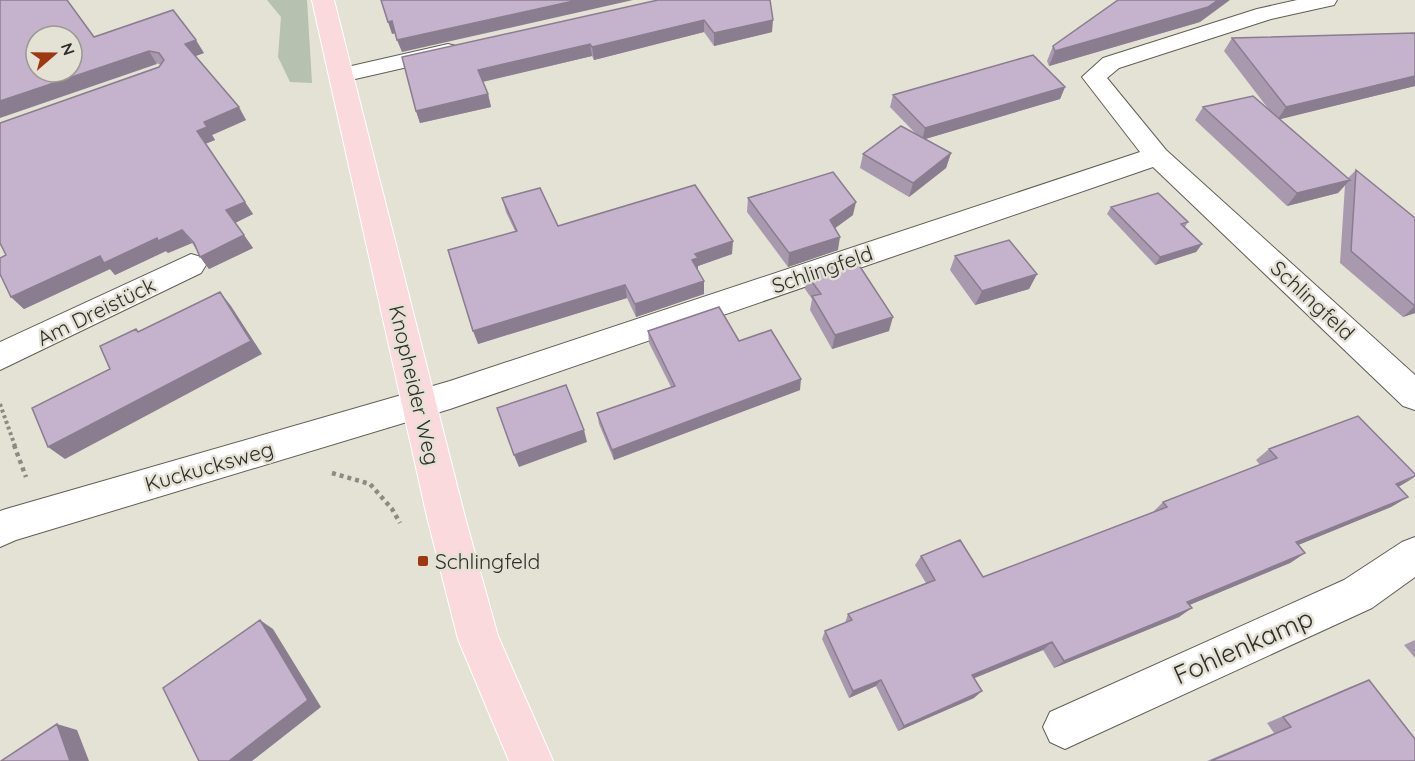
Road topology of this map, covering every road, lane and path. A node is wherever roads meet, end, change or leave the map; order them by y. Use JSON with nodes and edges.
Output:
{"nodes":[{"id":1,"x":324,"y":0,"type":"edge"},
{"id":2,"x":1326,"y":0,"type":"edge"},
{"id":3,"x":464,"y":48,"type":"edge"},
{"id":4,"x":342,"y":75,"type":"junction"},
{"id":5,"x":1157,"y":156,"type":"junction"},
{"id":6,"x":191,"y":265,"type":"dead end"},
{"id":7,"x":0,"y":357,"type":"edge"},
{"id":8,"x":1415,"y":396,"type":"edge"},
{"id":9,"x":420,"y":404,"type":"junction"},
{"id":10,"x":325,"y":472,"type":"dead end"},
{"id":11,"x":2,"y":521,"type":"edge"},
{"id":12,"x":402,"y":527,"type":"dead end"},
{"id":13,"x":1415,"y":555,"type":"edge"},
{"id":14,"x":1065,"y":727,"type":"dead end"},
{"id":15,"x":531,"y":761,"type":"edge"}],
"edges":[{"from":1,"to":4,"type":"main road","name":"Knopheider Weg"},
{"from":2,"to":5,"type":"street","name":"Schlingfeld"},
{"from":3,"to":4,"type":"street"},
{"from":4,"to":9,"type":"main road","name":"Knopheider Weg"},
{"from":5,"to":8,"type":"street","name":"Schlingfeld"},
{"from":5,"to":9,"type":"street","name":"Schlingfeld"},
{"from":6,"to":7,"type":"street","name":"Am Dreistück"},
{"from":9,"to":11,"type":"street","name":"Kuckucksweg"},
{"from":9,"to":15,"type":"main road","name":"Knopheider Weg"},
{"from":10,"to":12,"type":"path"},
{"from":13,"to":14,"type":"street","name":"Fohlenkamp"}]}
